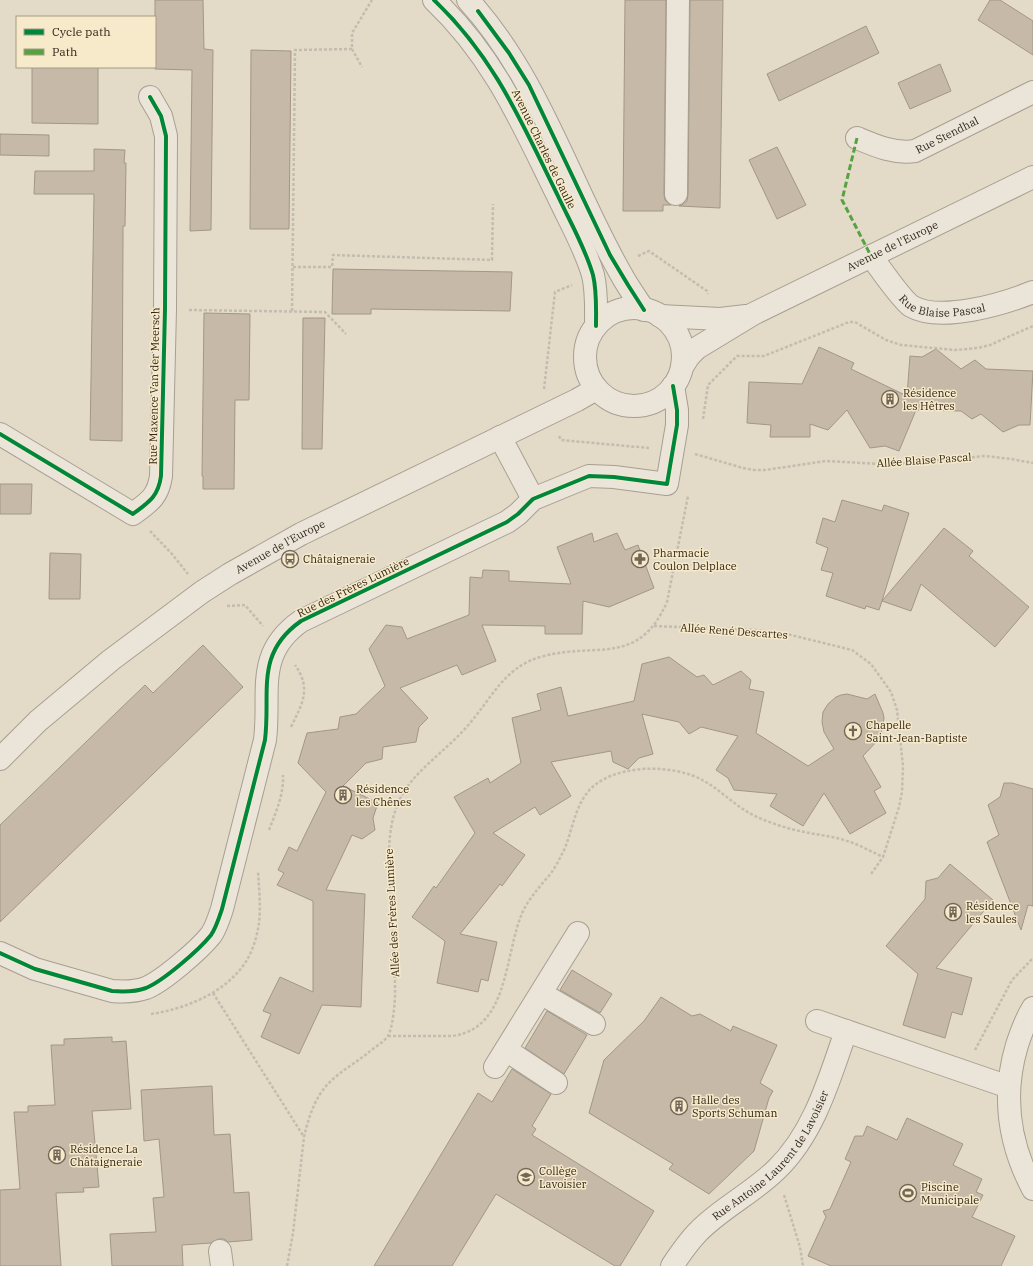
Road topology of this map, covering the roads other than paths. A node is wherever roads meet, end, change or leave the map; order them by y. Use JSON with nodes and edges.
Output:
{"nodes":[{"id":1,"x":434,"y":0,"type":"edge"},
{"id":2,"x":468,"y":0,"type":"edge"},
{"id":3,"x":678,"y":0,"type":"edge"},
{"id":4,"x":1033,"y":92,"type":"edge"},
{"id":5,"x":150,"y":97,"type":"dead end"},
{"id":6,"x":857,"y":138,"type":"dead end"},
{"id":7,"x":1033,"y":177,"type":"edge"},
{"id":8,"x":676,"y":194,"type":"dead end"},
{"id":9,"x":871,"y":256,"type":"junction"},
{"id":10,"x":1033,"y":292,"type":"edge"},
{"id":11,"x":652,"y":313,"type":"junction"},
{"id":12,"x":752,"y":314,"type":"junction"},
{"id":13,"x":596,"y":326,"type":"junction"},
{"id":14,"x":678,"y":377,"type":"junction"},
{"id":15,"x":596,"y":389,"type":"junction"},
{"id":16,"x":0,"y":434,"type":"edge"},
{"id":17,"x":500,"y":437,"type":"junction"},
{"id":18,"x":533,"y":499,"type":"junction"},
{"id":19,"x":0,"y":758,"type":"edge"},
{"id":20,"x":578,"y":933,"type":"dead end"},
{"id":21,"x":0,"y":953,"type":"edge"},
{"id":22,"x":542,"y":994,"type":"junction"},
{"id":23,"x":1033,"y":1008,"type":"edge"},
{"id":24,"x":817,"y":1021,"type":"dead end"},
{"id":25,"x":594,"y":1024,"type":"dead end"},
{"id":26,"x":846,"y":1031,"type":"junction"},
{"id":27,"x":556,"y":1083,"type":"dead end"},
{"id":28,"x":1009,"y":1087,"type":"junction"},
{"id":29,"x":1033,"y":1189,"type":"edge"},
{"id":30,"x":672,"y":1266,"type":"edge"}],
"edges":[{"from":1,"to":13,"type":"street","name":"Avenue Charles de Gaulle"},
{"from":2,"to":11,"type":"street","name":"Avenue Charles de Gaulle"},
{"from":3,"to":8,"type":"street"},
{"from":4,"to":6,"type":"street","name":"Rue Stendhal"},
{"from":5,"to":16,"type":"street","name":"Rue Maxence Van der Meersch"},
{"from":7,"to":9,"type":"street","name":"Avenue de l'Europe"},
{"from":9,"to":10,"type":"street","name":"Rue Blaise Pascal"},
{"from":9,"to":12,"type":"street","name":"Avenue de l'Europe"},
{"from":11,"to":12,"type":"street","name":"Avenue de l'Europe"},
{"from":11,"to":13,"type":"street"},
{"from":11,"to":14,"type":"street"},
{"from":12,"to":14,"type":"street","name":"Avenue de l'Europe"},
{"from":13,"to":15,"type":"street"},
{"from":14,"to":15,"type":"street"},
{"from":14,"to":18,"type":"street","name":"Rue des Frères Lumière"},
{"from":15,"to":17,"type":"street","name":"Avenue de l'Europe"},
{"from":17,"to":18,"type":"street"},
{"from":17,"to":19,"type":"street","name":"Avenue de l'Europe"},
{"from":18,"to":21,"type":"street","name":"Rue des Frères Lumière"},
{"from":20,"to":22,"type":"street"},
{"from":22,"to":25,"type":"street"},
{"from":22,"to":27,"type":"street"},
{"from":23,"to":28,"type":"street"},
{"from":24,"to":26,"type":"street"},
{"from":26,"to":28,"type":"street"},
{"from":26,"to":30,"type":"street","name":"Rue Antoine Laurent de Lavoisier"},
{"from":28,"to":29,"type":"street"}]}
